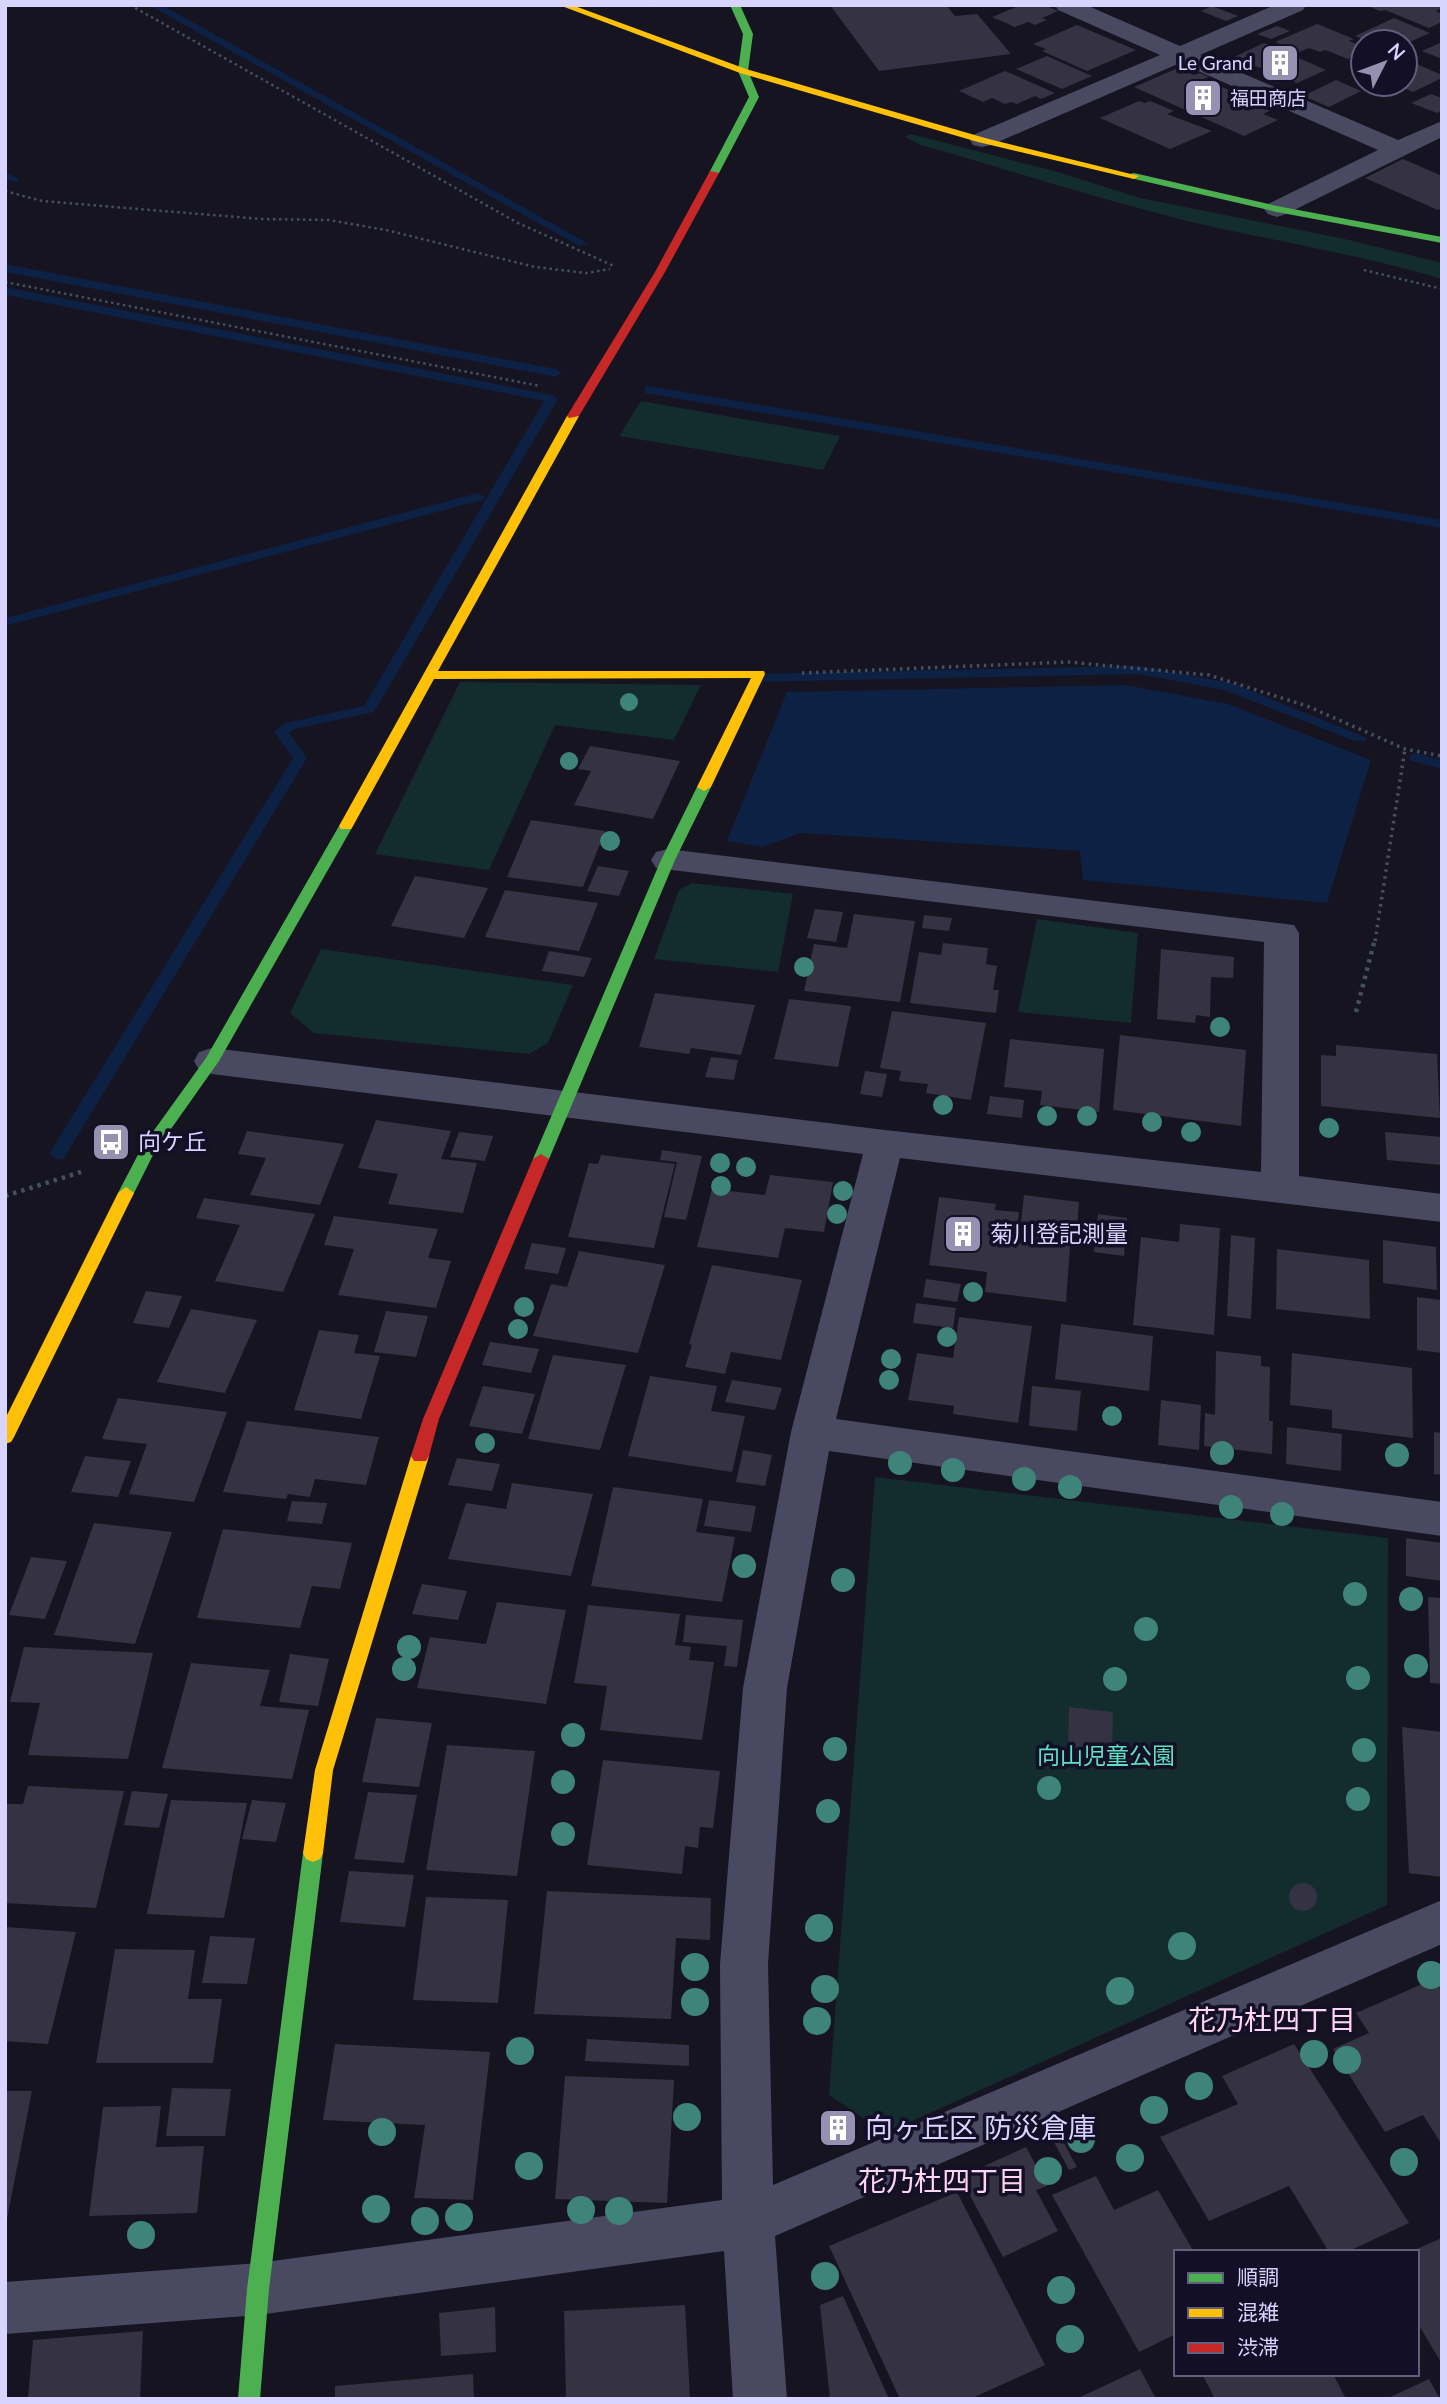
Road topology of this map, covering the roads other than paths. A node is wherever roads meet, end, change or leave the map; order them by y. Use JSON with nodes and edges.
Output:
{"nodes":[{"id":1,"x":563,"y":5,"type":"edge"},
{"id":2,"x":735,"y":5,"type":"edge"},
{"id":3,"x":1066,"y":5,"type":"edge"},
{"id":4,"x":1296,"y":5,"type":"edge"},
{"id":5,"x":1179,"y":54,"type":"junction"},
{"id":6,"x":743,"y":71,"type":"junction"},
{"id":7,"x":1442,"y":128,"type":"edge"},
{"id":8,"x":982,"y":140,"type":"junction"},
{"id":9,"x":1397,"y":149,"type":"junction"},
{"id":10,"x":1277,"y":209,"type":"junction"},
{"id":11,"x":1442,"y":240,"type":"edge"},
{"id":12,"x":431,"y":675,"type":"junction"},
{"id":13,"x":668,"y":860,"type":"junction"},
{"id":14,"x":212,"y":1061,"type":"junction"},
{"id":15,"x":564,"y":1102,"type":"junction"},
{"id":16,"x":885,"y":1143,"type":"junction"},
{"id":17,"x":1280,"y":1186,"type":"junction"},
{"id":18,"x":1442,"y":1208,"type":"edge"},
{"id":19,"x":812,"y":1432,"type":"junction"},
{"id":20,"x":5,"y":1437,"type":"edge"},
{"id":21,"x":1442,"y":1519,"type":"edge"},
{"id":22,"x":1442,"y":1921,"type":"edge"},
{"id":23,"x":748,"y":2222,"type":"junction"},
{"id":24,"x":258,"y":2289,"type":"junction"},
{"id":25,"x":5,"y":2308,"type":"edge"},
{"id":26,"x":249,"y":2399,"type":"edge"},
{"id":27,"x":760,"y":2399,"type":"edge"}],
"edges":[{"from":1,"to":6,"type":"street"},
{"from":2,"to":6,"type":"street"},
{"from":3,"to":5,"type":"street"},
{"from":4,"to":5,"type":"street"},
{"from":5,"to":8,"type":"street"},
{"from":5,"to":9,"type":"street"},
{"from":6,"to":8,"type":"street"},
{"from":6,"to":12,"type":"street"},
{"from":7,"to":9,"type":"street"},
{"from":8,"to":10,"type":"street"},
{"from":9,"to":10,"type":"street"},
{"from":10,"to":11,"type":"street"},
{"from":12,"to":13,"type":"street"},
{"from":12,"to":14,"type":"street"},
{"from":13,"to":15,"type":"street"},
{"from":13,"to":17,"type":"street"},
{"from":14,"to":15,"type":"street"},
{"from":14,"to":20,"type":"street"},
{"from":15,"to":16,"type":"street"},
{"from":15,"to":24,"type":"street"},
{"from":16,"to":17,"type":"street"},
{"from":16,"to":19,"type":"street"},
{"from":17,"to":18,"type":"street"},
{"from":19,"to":21,"type":"street"},
{"from":19,"to":23,"type":"street"},
{"from":22,"to":23,"type":"street"},
{"from":23,"to":24,"type":"street"},
{"from":23,"to":27,"type":"street"},
{"from":24,"to":25,"type":"street"},
{"from":24,"to":26,"type":"street"}]}
